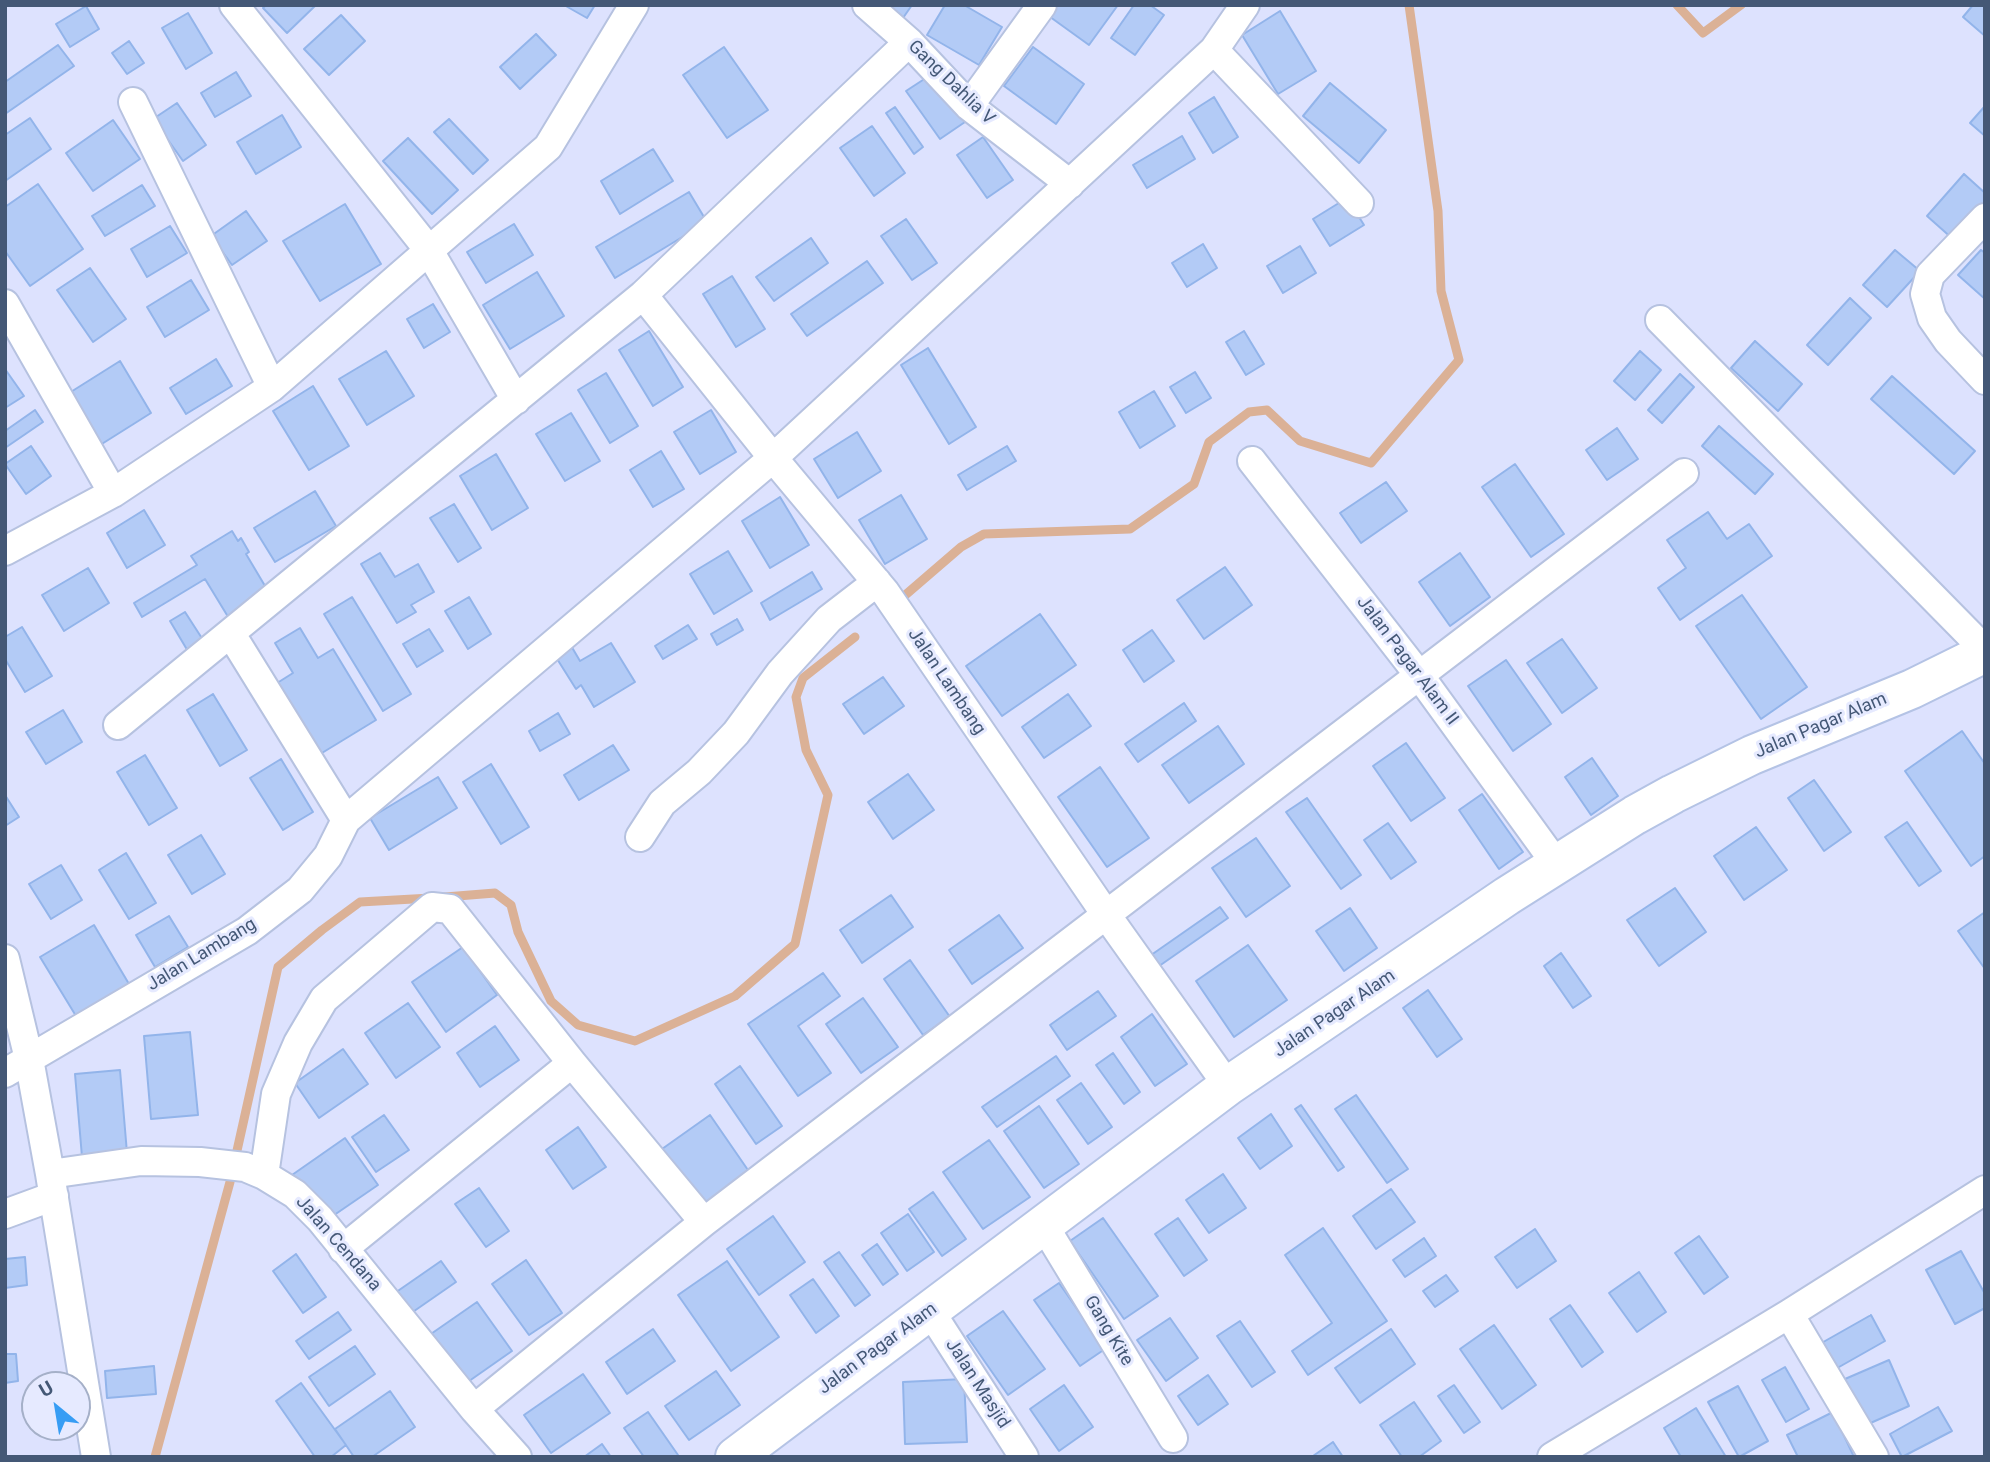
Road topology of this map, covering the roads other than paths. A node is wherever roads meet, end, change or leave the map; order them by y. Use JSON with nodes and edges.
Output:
{"nodes":[{"id":1,"x":234,"y":5,"type":"edge"},
{"id":2,"x":634,"y":5,"type":"edge"},
{"id":3,"x":867,"y":5,"type":"edge"},
{"id":4,"x":1042,"y":5,"type":"edge"},
{"id":5,"x":1245,"y":5,"type":"edge"},
{"id":6,"x":909,"y":42,"type":"junction"},
{"id":7,"x":1214,"y":50,"type":"junction"},
{"id":8,"x":133,"y":102,"type":"dead end"},
{"id":9,"x":969,"y":106,"type":"junction"},
{"id":10,"x":1070,"y":184,"type":"junction"},
{"id":11,"x":1359,"y":203,"type":"dead end"},
{"id":12,"x":1985,"y":218,"type":"edge"},
{"id":13,"x":428,"y":249,"type":"junction"},
{"id":14,"x":643,"y":295,"type":"junction"},
{"id":15,"x":5,"y":304,"type":"edge"},
{"id":16,"x":1660,"y":320,"type":"dead end"},
{"id":17,"x":1985,"y":380,"type":"edge"},
{"id":18,"x":272,"y":387,"type":"junction"},
{"id":19,"x":516,"y":400,"type":"junction"},
{"id":20,"x":773,"y":458,"type":"junction"},
{"id":21,"x":1252,"y":461,"type":"dead end"},
{"id":22,"x":1684,"y":473,"type":"dead end"},
{"id":23,"x":114,"y":493,"type":"junction"},
{"id":24,"x":5,"y":551,"type":"edge"},
{"id":25,"x":881,"y":587,"type":"junction"},
{"id":26,"x":231,"y":634,"type":"junction"},
{"id":27,"x":1985,"y":652,"type":"edge"},
{"id":28,"x":1419,"y":675,"type":"junction"},
{"id":29,"x":118,"y":725,"type":"dead end"},
{"id":30,"x":346,"y":820,"type":"junction"},
{"id":31,"x":640,"y":837,"type":"dead end"},
{"id":32,"x":1557,"y":866,"type":"junction"},
{"id":33,"x":1107,"y":916,"type":"junction"},
{"id":34,"x":5,"y":959,"type":"edge"},
{"id":35,"x":572,"y":1063,"type":"junction"},
{"id":36,"x":17,"y":1066,"type":"edge"},
{"id":37,"x":1228,"y":1086,"type":"junction"},
{"id":38,"x":255,"y":1171,"type":"junction"},
{"id":39,"x":52,"y":1185,"type":"junction"},
{"id":40,"x":1985,"y":1190,"type":"edge"},
{"id":41,"x":5,"y":1214,"type":"edge"},
{"id":42,"x":704,"y":1222,"type":"junction"},
{"id":43,"x":1043,"y":1224,"type":"junction"},
{"id":44,"x":344,"y":1249,"type":"junction"},
{"id":45,"x":930,"y":1311,"type":"junction"},
{"id":46,"x":1789,"y":1314,"type":"junction"},
{"id":47,"x":474,"y":1409,"type":"junction"},
{"id":48,"x":1173,"y":1438,"type":"dead end"},
{"id":49,"x":96,"y":1457,"type":"edge"},
{"id":50,"x":517,"y":1457,"type":"edge"},
{"id":51,"x":735,"y":1457,"type":"edge"},
{"id":52,"x":1024,"y":1457,"type":"edge"},
{"id":53,"x":1552,"y":1457,"type":"edge"},
{"id":54,"x":1874,"y":1457,"type":"edge"}],
"edges":[{"from":1,"to":13,"type":"street"},
{"from":2,"to":13,"type":"street"},
{"from":3,"to":6,"type":"street","name":"Gang Dahlia V"},
{"from":4,"to":9,"type":"street"},
{"from":5,"to":7,"type":"street"},
{"from":6,"to":9,"type":"street","name":"Gang Dahlia V"},
{"from":6,"to":14,"type":"street"},
{"from":7,"to":10,"type":"street"},
{"from":7,"to":11,"type":"street"},
{"from":8,"to":18,"type":"street"},
{"from":9,"to":10,"type":"street","name":"Gang Dahlia V"},
{"from":10,"to":20,"type":"street"},
{"from":12,"to":17,"type":"street"},
{"from":13,"to":18,"type":"street"},
{"from":13,"to":19,"type":"street"},
{"from":14,"to":19,"type":"street"},
{"from":14,"to":20,"type":"street","name":"Jalan Lambang"},
{"from":15,"to":23,"type":"street"},
{"from":16,"to":27,"type":"street"},
{"from":18,"to":23,"type":"street"},
{"from":19,"to":26,"type":"street"},
{"from":20,"to":25,"type":"street","name":"Jalan Lambang"},
{"from":20,"to":30,"type":"street"},
{"from":21,"to":28,"type":"street","name":"Jalan Pagar Alam II"},
{"from":22,"to":28,"type":"street"},
{"from":23,"to":24,"type":"street"},
{"from":25,"to":31,"type":"street"},
{"from":25,"to":33,"type":"street","name":"Jalan Lambang"},
{"from":26,"to":29,"type":"street"},
{"from":26,"to":30,"type":"street"},
{"from":27,"to":32,"type":"street","name":"Jalan Pagar Alam"},
{"from":28,"to":32,"type":"street","name":"Jalan Pagar Alam II"},
{"from":28,"to":33,"type":"street"},
{"from":30,"to":36,"type":"street","name":"Jalan Lambang"},
{"from":32,"to":37,"type":"street","name":"Jalan Pagar Alam"},
{"from":33,"to":37,"type":"street","name":"Jalan Lambang"},
{"from":33,"to":42,"type":"street"},
{"from":34,"to":36,"type":"street"},
{"from":35,"to":38,"type":"street"},
{"from":35,"to":42,"type":"street"},
{"from":35,"to":44,"type":"street"},
{"from":36,"to":39,"type":"street"},
{"from":37,"to":43,"type":"street","name":"Jalan Pagar Alam"},
{"from":38,"to":39,"type":"street","name":"Jalan Cendana"},
{"from":38,"to":44,"type":"street","name":"Jalan Cendana"},
{"from":39,"to":41,"type":"street","name":"Jalan Cendana"},
{"from":39,"to":49,"type":"street"},
{"from":40,"to":46,"type":"street"},
{"from":42,"to":47,"type":"street"},
{"from":43,"to":45,"type":"street","name":"Jalan Pagar Alam"},
{"from":43,"to":48,"type":"street","name":"Gang Kite"},
{"from":44,"to":47,"type":"street","name":"Jalan Cendana"},
{"from":45,"to":51,"type":"street","name":"Jalan Pagar Alam"},
{"from":45,"to":52,"type":"street","name":"Jalan Masjid"},
{"from":46,"to":53,"type":"street"},
{"from":46,"to":54,"type":"street"},
{"from":47,"to":50,"type":"street","name":"Jalan Cendana"}]}
